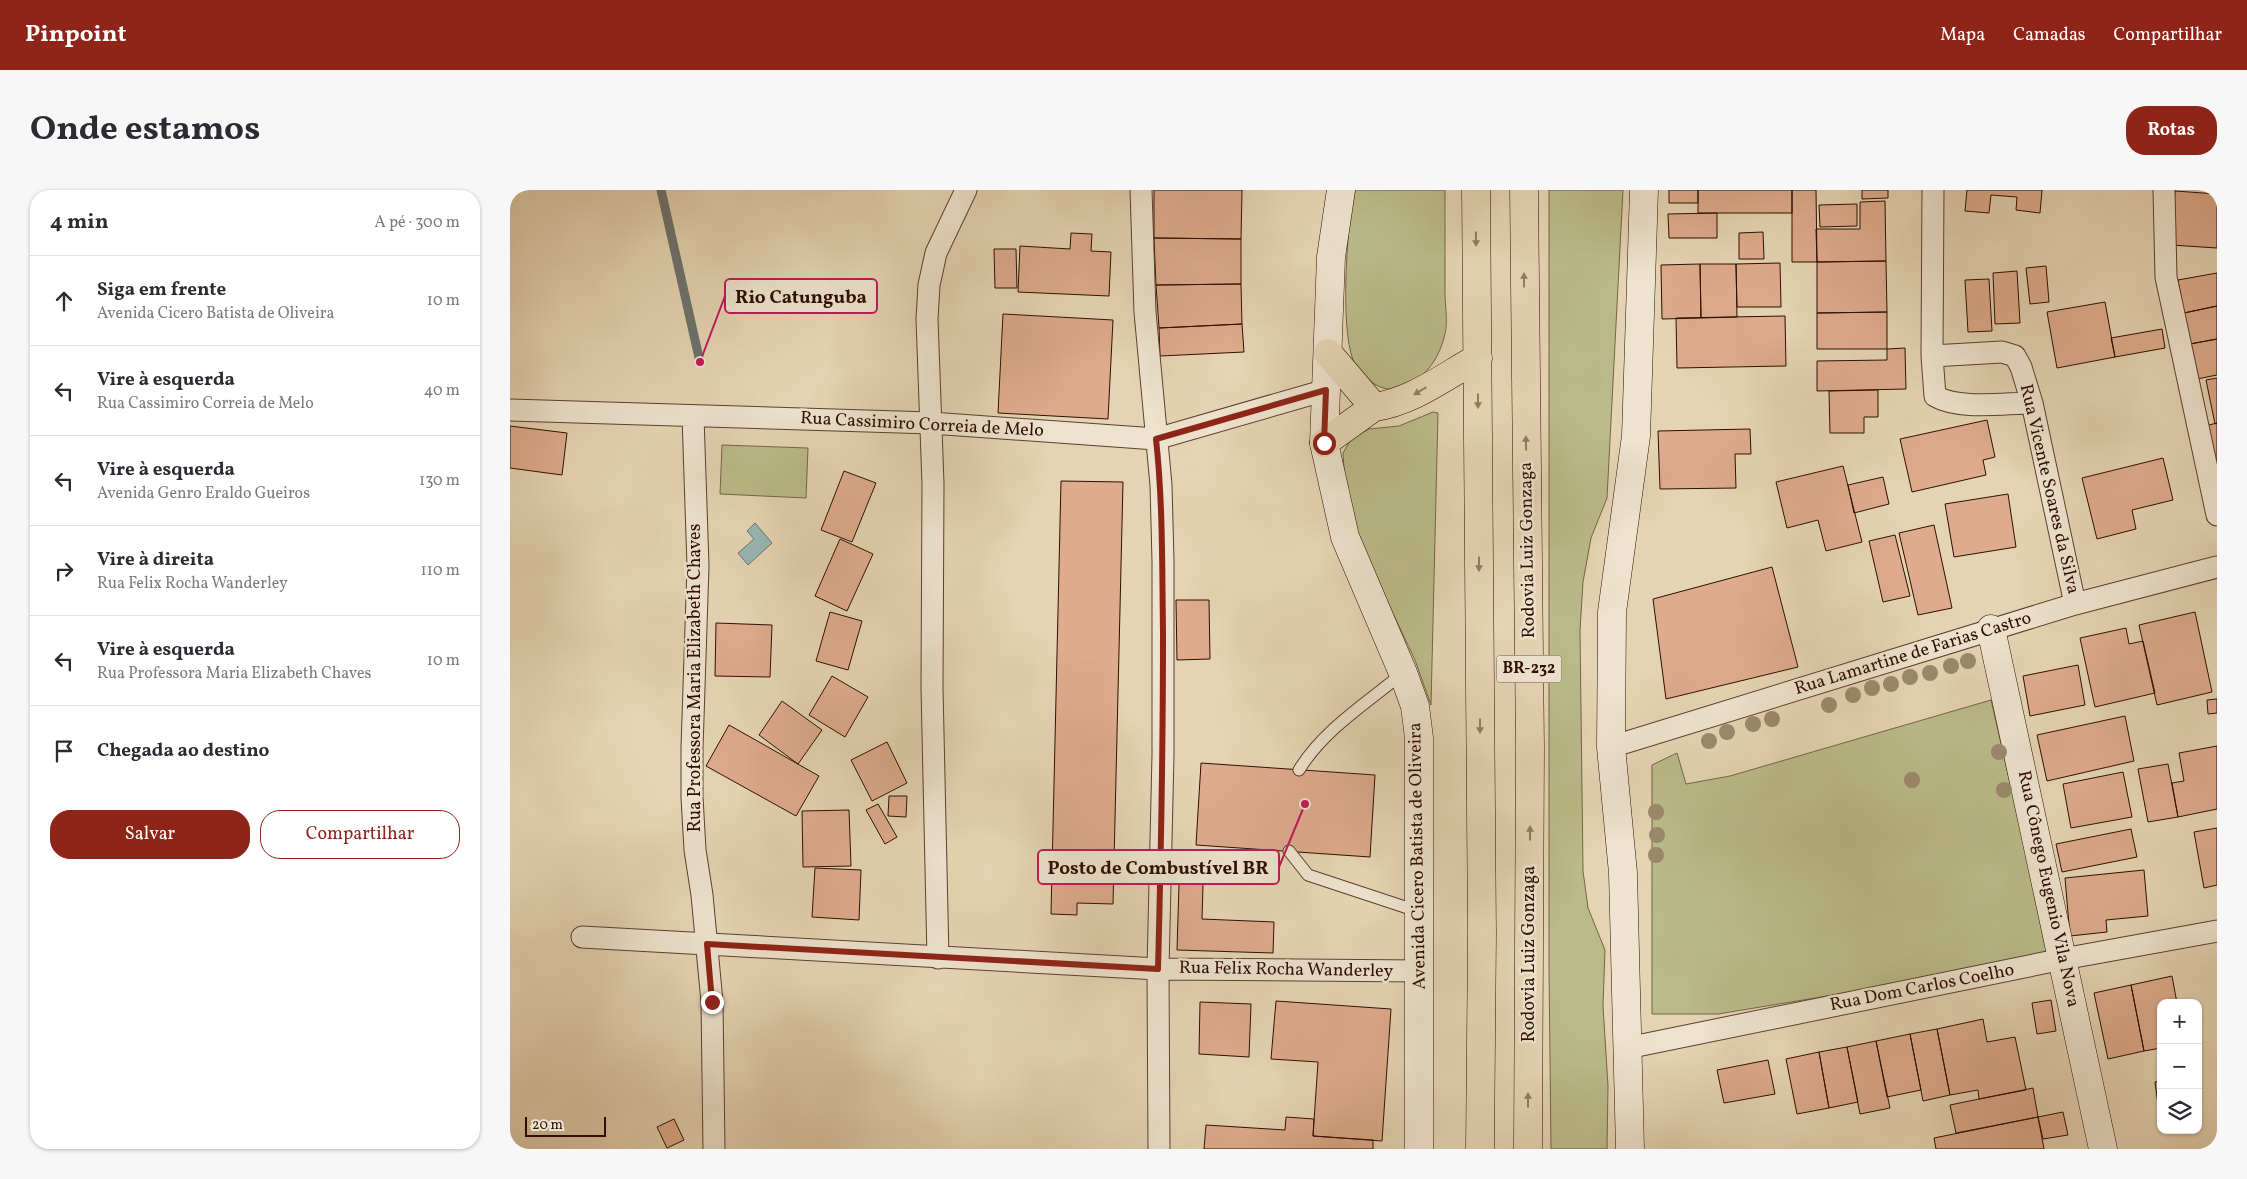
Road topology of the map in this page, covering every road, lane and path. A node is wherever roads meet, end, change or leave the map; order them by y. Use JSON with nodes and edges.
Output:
{"nodes":[{"id":1,"x":966,"y":190,"type":"edge"},
{"id":2,"x":1141,"y":190,"type":"edge"},
{"id":3,"x":1341,"y":190,"type":"edge"},
{"id":4,"x":1476,"y":190,"type":"edge"},
{"id":5,"x":1524,"y":190,"type":"edge"},
{"id":6,"x":1644,"y":190,"type":"edge"},
{"id":7,"x":1933,"y":190,"type":"edge"},
{"id":8,"x":2164,"y":190,"type":"edge"},
{"id":9,"x":1328,"y":353,"type":"junction"},
{"id":10,"x":1932,"y":356,"type":"junction"},
{"id":11,"x":1478,"y":358,"type":"junction"},
{"id":12,"x":1326,"y":390,"type":"junction"},
{"id":13,"x":2032,"y":403,"type":"junction"},
{"id":14,"x":1374,"y":407,"type":"junction"},
{"id":15,"x":510,"y":410,"type":"edge"},
{"id":16,"x":694,"y":416,"type":"junction"},
{"id":17,"x":931,"y":423,"type":"junction"},
{"id":18,"x":1156,"y":439,"type":"junction"},
{"id":19,"x":1324,"y":443,"type":"junction"},
{"id":20,"x":2217,"y":515,"type":"edge"},
{"id":21,"x":2217,"y":567,"type":"edge"},
{"id":22,"x":2075,"y":604,"type":"junction"},
{"id":23,"x":1991,"y":629,"type":"junction"},
{"id":24,"x":1403,"y":673,"type":"junction"},
{"id":25,"x":1611,"y":747,"type":"junction"},
{"id":26,"x":1299,"y":770,"type":"dead end"},
{"id":27,"x":1289,"y":851,"type":"dead end"},
{"id":28,"x":1420,"y":912,"type":"junction"},
{"id":29,"x":2217,"y":931,"type":"edge"},
{"id":30,"x":582,"y":937,"type":"dead end"},
{"id":31,"x":707,"y":944,"type":"junction"},
{"id":32,"x":938,"y":958,"type":"junction"},
{"id":33,"x":2064,"y":959,"type":"junction"},
{"id":34,"x":1158,"y":969,"type":"junction"},
{"id":35,"x":1420,"y":972,"type":"junction"},
{"id":36,"x":1627,"y":1048,"type":"junction"},
{"id":37,"x":714,"y":1149,"type":"edge"},
{"id":38,"x":1159,"y":1149,"type":"edge"},
{"id":39,"x":1419,"y":1149,"type":"edge"},
{"id":40,"x":1480,"y":1149,"type":"edge"},
{"id":41,"x":1528,"y":1149,"type":"edge"},
{"id":42,"x":1630,"y":1149,"type":"edge"},
{"id":43,"x":2103,"y":1149,"type":"edge"}],
"edges":[{"from":1,"to":17,"type":"street"},
{"from":2,"to":18,"type":"street"},
{"from":3,"to":9,"type":"main road","name":"Avenida Cicero Batista de Oliveira"},
{"from":4,"to":11,"type":"highway","number":"BR-232","one_way":true},
{"from":41,"to":5,"type":"highway","name":"Rodovia Luiz Gonzaga","number":"BR-232","one_way":true},
{"from":6,"to":25,"type":"main road"},
{"from":7,"to":10,"type":"street"},
{"from":8,"to":20,"type":"street"},
{"from":9,"to":12,"type":"main road","name":"Avenida Cicero Batista de Oliveira"},
{"from":9,"to":14,"type":"highway"},
{"from":10,"to":13,"type":"street","name":"Rua Vicente Soares da Silva"},
{"from":10,"to":13,"type":"street"},
{"from":11,"to":14,"type":"highway","one_way":true},
{"from":11,"to":40,"type":"highway","number":"BR-232","one_way":true},
{"from":12,"to":18,"type":"street","name":"Rua Cassimiro Correia de Melo"},
{"from":12,"to":19,"type":"main road","name":"Avenida Cicero Batista de Oliveira"},
{"from":13,"to":22,"type":"street","name":"Rua Vicente Soares da Silva"},
{"from":14,"to":19,"type":"highway"},
{"from":15,"to":16,"type":"street","name":"Rua Cassimiro Correia de Melo"},
{"from":16,"to":17,"type":"street","name":"Rua Cassimiro Correia de Melo"},
{"from":16,"to":31,"type":"street","name":"Rua Professora Maria Elizabeth Chaves"},
{"from":17,"to":18,"type":"street","name":"Rua Cassimiro Correia de Melo"},
{"from":17,"to":32,"type":"street"},
{"from":18,"to":34,"type":"street"},
{"from":19,"to":24,"type":"main road","name":"Avenida Cicero Batista de Oliveira"},
{"from":21,"to":22,"type":"street","name":"Rua Lamartine de Farias Castro"},
{"from":22,"to":23,"type":"street","name":"Rua Lamartine de Farias Castro"},
{"from":23,"to":25,"type":"street","name":"Rua Lamartine de Farias Castro"},
{"from":23,"to":33,"type":"main road","name":"Rua Cônego Eugenio Vila Nova"},
{"from":24,"to":26,"type":"lane"},
{"from":24,"to":28,"type":"main road","name":"Avenida Cicero Batista de Oliveira"},
{"from":25,"to":36,"type":"main road"},
{"from":27,"to":28,"type":"lane"},
{"from":28,"to":35,"type":"main road","name":"Avenida Cicero Batista de Oliveira"},
{"from":29,"to":33,"type":"street","name":"Rua Dom Carlos Coelho"},
{"from":30,"to":31,"type":"street","name":"Rua Felix Rocha Wanderley"},
{"from":31,"to":32,"type":"street","name":"Rua Felix Rocha Wanderley"},
{"from":31,"to":37,"type":"street","name":"Rua Professora Maria Elizabeth Chaves"},
{"from":32,"to":34,"type":"street","name":"Rua Felix Rocha Wanderley"},
{"from":33,"to":36,"type":"street","name":"Rua Dom Carlos Coelho"},
{"from":33,"to":43,"type":"main road","name":"Rua Cônego Eugenio Vila Nova"},
{"from":34,"to":35,"type":"street","name":"Rua Felix Rocha Wanderley"},
{"from":34,"to":38,"type":"street"},
{"from":35,"to":39,"type":"main road","name":"Avenida Cicero Batista de Oliveira"},
{"from":36,"to":42,"type":"main road"}]}
